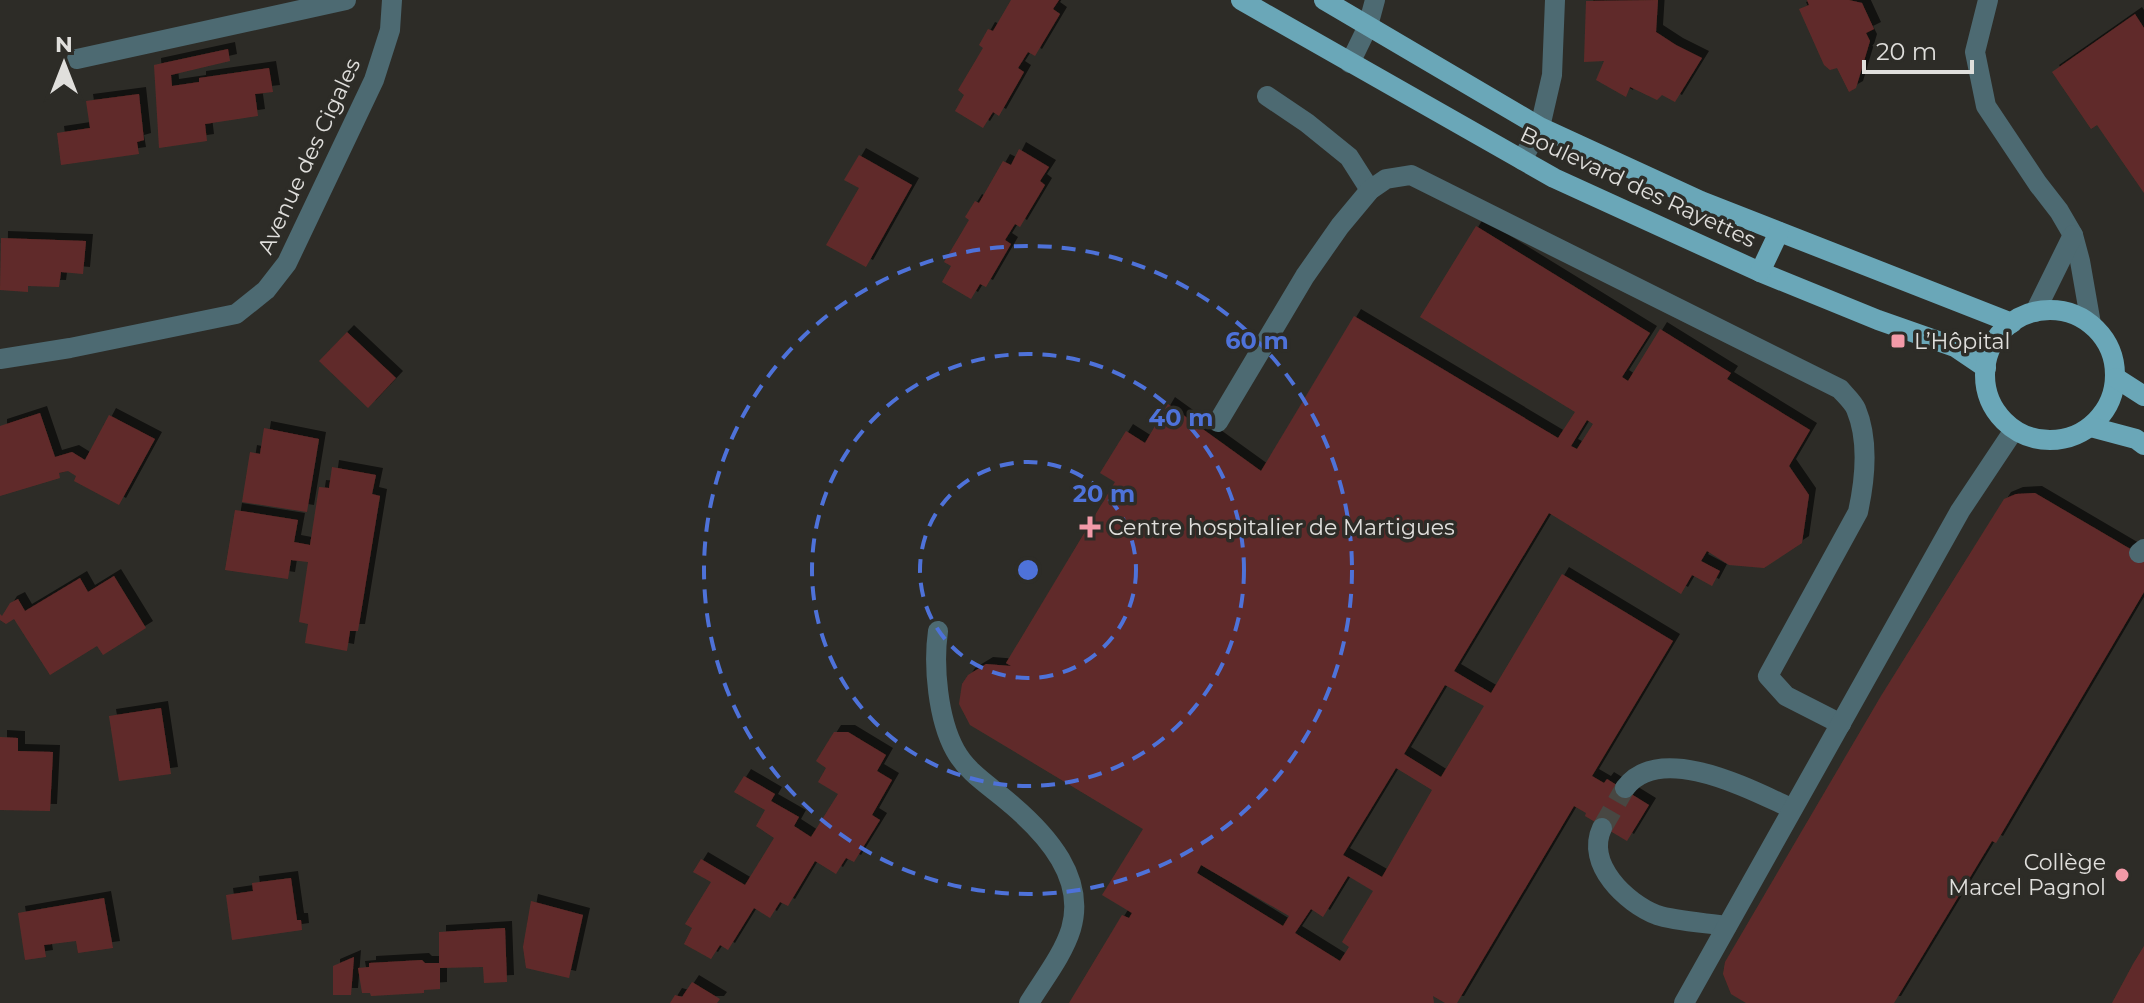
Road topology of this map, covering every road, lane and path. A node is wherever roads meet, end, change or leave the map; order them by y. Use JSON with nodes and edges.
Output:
{"nodes":[{"id":1,"x":346,"y":0,"type":"edge"},
{"id":2,"x":392,"y":0,"type":"edge"},
{"id":3,"x":1241,"y":0,"type":"edge"},
{"id":4,"x":1324,"y":0,"type":"edge"},
{"id":5,"x":1375,"y":0,"type":"edge"},
{"id":6,"x":1555,"y":0,"type":"edge"},
{"id":7,"x":1988,"y":0,"type":"edge"},
{"id":8,"x":1368,"y":26,"type":"junction"},
{"id":9,"x":77,"y":59,"type":"dead end"},
{"id":10,"x":1350,"y":63,"type":"junction"},
{"id":11,"x":1267,"y":96,"type":"dead end"},
{"id":12,"x":1540,"y":127,"type":"junction"},
{"id":13,"x":1522,"y":160,"type":"junction"},
{"id":14,"x":1370,"y":190,"type":"junction"},
{"id":15,"x":1779,"y":232,"type":"junction"},
{"id":16,"x":2073,"y":235,"type":"junction"},
{"id":17,"x":1760,"y":272,"type":"junction"},
{"id":18,"x":2035,"y":312,"type":"junction"},
{"id":19,"x":2012,"y":323,"type":"junction"},
{"id":20,"x":2091,"y":324,"type":"junction"},
{"id":21,"x":0,"y":359,"type":"edge"},
{"id":22,"x":1986,"y":368,"type":"junction"},
{"id":23,"x":2116,"y":378,"type":"junction"},
{"id":24,"x":2144,"y":396,"type":"edge"},
{"id":25,"x":1218,"y":422,"type":"dead end"},
{"id":26,"x":2091,"y":427,"type":"junction"},
{"id":27,"x":2014,"y":430,"type":"junction"},
{"id":28,"x":2144,"y":445,"type":"edge"},
{"id":29,"x":938,"y":631,"type":"dead end"},
{"id":30,"x":1841,"y":724,"type":"junction"},
{"id":31,"x":1625,"y":788,"type":"tunnel mouth"},
{"id":32,"x":1791,"y":808,"type":"junction"},
{"id":33,"x":1602,"y":828,"type":"tunnel mouth"},
{"id":34,"x":1727,"y":926,"type":"junction"},
{"id":35,"x":1029,"y":1003,"type":"edge"},
{"id":36,"x":1684,"y":1003,"type":"edge"}],
"edges":[{"from":1,"to":9,"type":"street"},
{"from":2,"to":21,"type":"street","name":"Avenue des Cigales"},
{"from":3,"to":10,"type":"main road","name":"Boulevard des Rayettes"},
{"from":4,"to":8,"type":"main road","name":"Boulevard des Rayettes"},
{"from":5,"to":8,"type":"street"},
{"from":6,"to":12,"type":"street"},
{"from":7,"to":16,"type":"street"},
{"from":8,"to":10,"type":"street"},
{"from":8,"to":12,"type":"main road","name":"Boulevard des Rayettes"},
{"from":10,"to":13,"type":"main road","name":"Boulevard des Rayettes"},
{"from":11,"to":14,"type":"street"},
{"from":12,"to":13,"type":"street"},
{"from":12,"to":15,"type":"main road","name":"Boulevard des Rayettes"},
{"from":13,"to":17,"type":"main road","name":"Boulevard des Rayettes"},
{"from":14,"to":25,"type":"street"},
{"from":14,"to":30,"type":"street"},
{"from":15,"to":17,"type":"main road"},
{"from":15,"to":19,"type":"main road","name":"Boulevard des Rayettes"},
{"from":16,"to":18,"type":"street"},
{"from":16,"to":20,"type":"street"},
{"from":17,"to":22,"type":"main road","name":"Boulevard des Rayettes"},
{"from":18,"to":19,"type":"main road"},
{"from":18,"to":20,"type":"main road"},
{"from":19,"to":22,"type":"main road"},
{"from":20,"to":23,"type":"main road"},
{"from":22,"to":27,"type":"main road"},
{"from":23,"to":24,"type":"main road"},
{"from":23,"to":26,"type":"main road"},
{"from":26,"to":27,"type":"main road"},
{"from":26,"to":28,"type":"main road"},
{"from":27,"to":30,"type":"street"},
{"from":29,"to":35,"type":"street"},
{"from":30,"to":32,"type":"street"},
{"from":31,"to":32,"type":"street"},
{"from":32,"to":34,"type":"street"},
{"from":33,"to":34,"type":"street"},
{"from":34,"to":36,"type":"street"}]}
